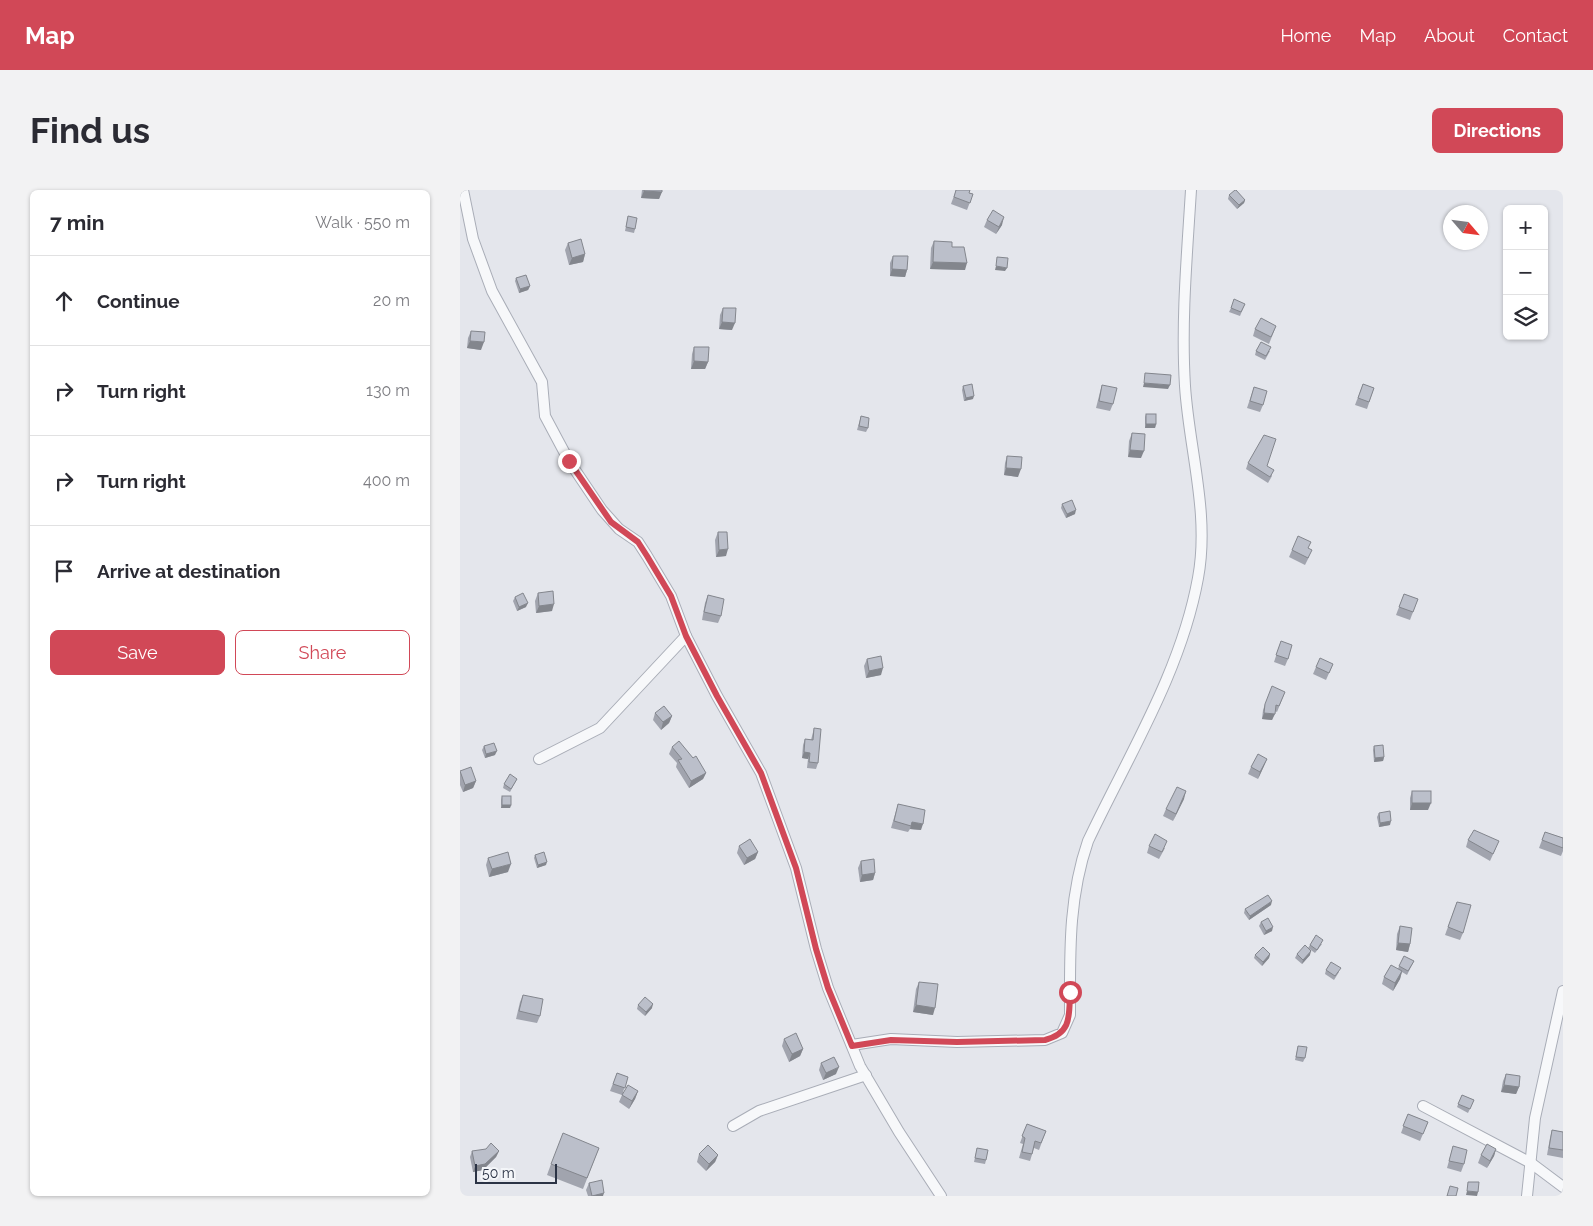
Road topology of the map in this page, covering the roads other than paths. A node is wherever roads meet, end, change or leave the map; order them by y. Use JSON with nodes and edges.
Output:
{"nodes":[{"id":1,"x":463,"y":190,"type":"edge"},
{"id":2,"x":1191,"y":190,"type":"edge"},
{"id":3,"x":686,"y":636,"type":"junction"},
{"id":4,"x":539,"y":759,"type":"dead end"},
{"id":5,"x":1563,"y":991,"type":"edge"},
{"id":6,"x":852,"y":1046,"type":"junction"},
{"id":7,"x":866,"y":1075,"type":"junction"},
{"id":8,"x":1423,"y":1106,"type":"dead end"},
{"id":9,"x":734,"y":1126,"type":"dead end"},
{"id":10,"x":1531,"y":1163,"type":"junction"},
{"id":11,"x":1563,"y":1187,"type":"edge"},
{"id":12,"x":941,"y":1196,"type":"edge"},
{"id":13,"x":1527,"y":1196,"type":"edge"}],
"edges":[{"from":1,"to":3,"type":"street"},
{"from":2,"to":6,"type":"street"},
{"from":3,"to":4,"type":"street"},
{"from":3,"to":6,"type":"street"},
{"from":5,"to":10,"type":"street"},
{"from":6,"to":7,"type":"street"},
{"from":7,"to":9,"type":"street"},
{"from":7,"to":12,"type":"street"},
{"from":8,"to":10,"type":"street"},
{"from":10,"to":11,"type":"street"},
{"from":10,"to":13,"type":"street"}]}
